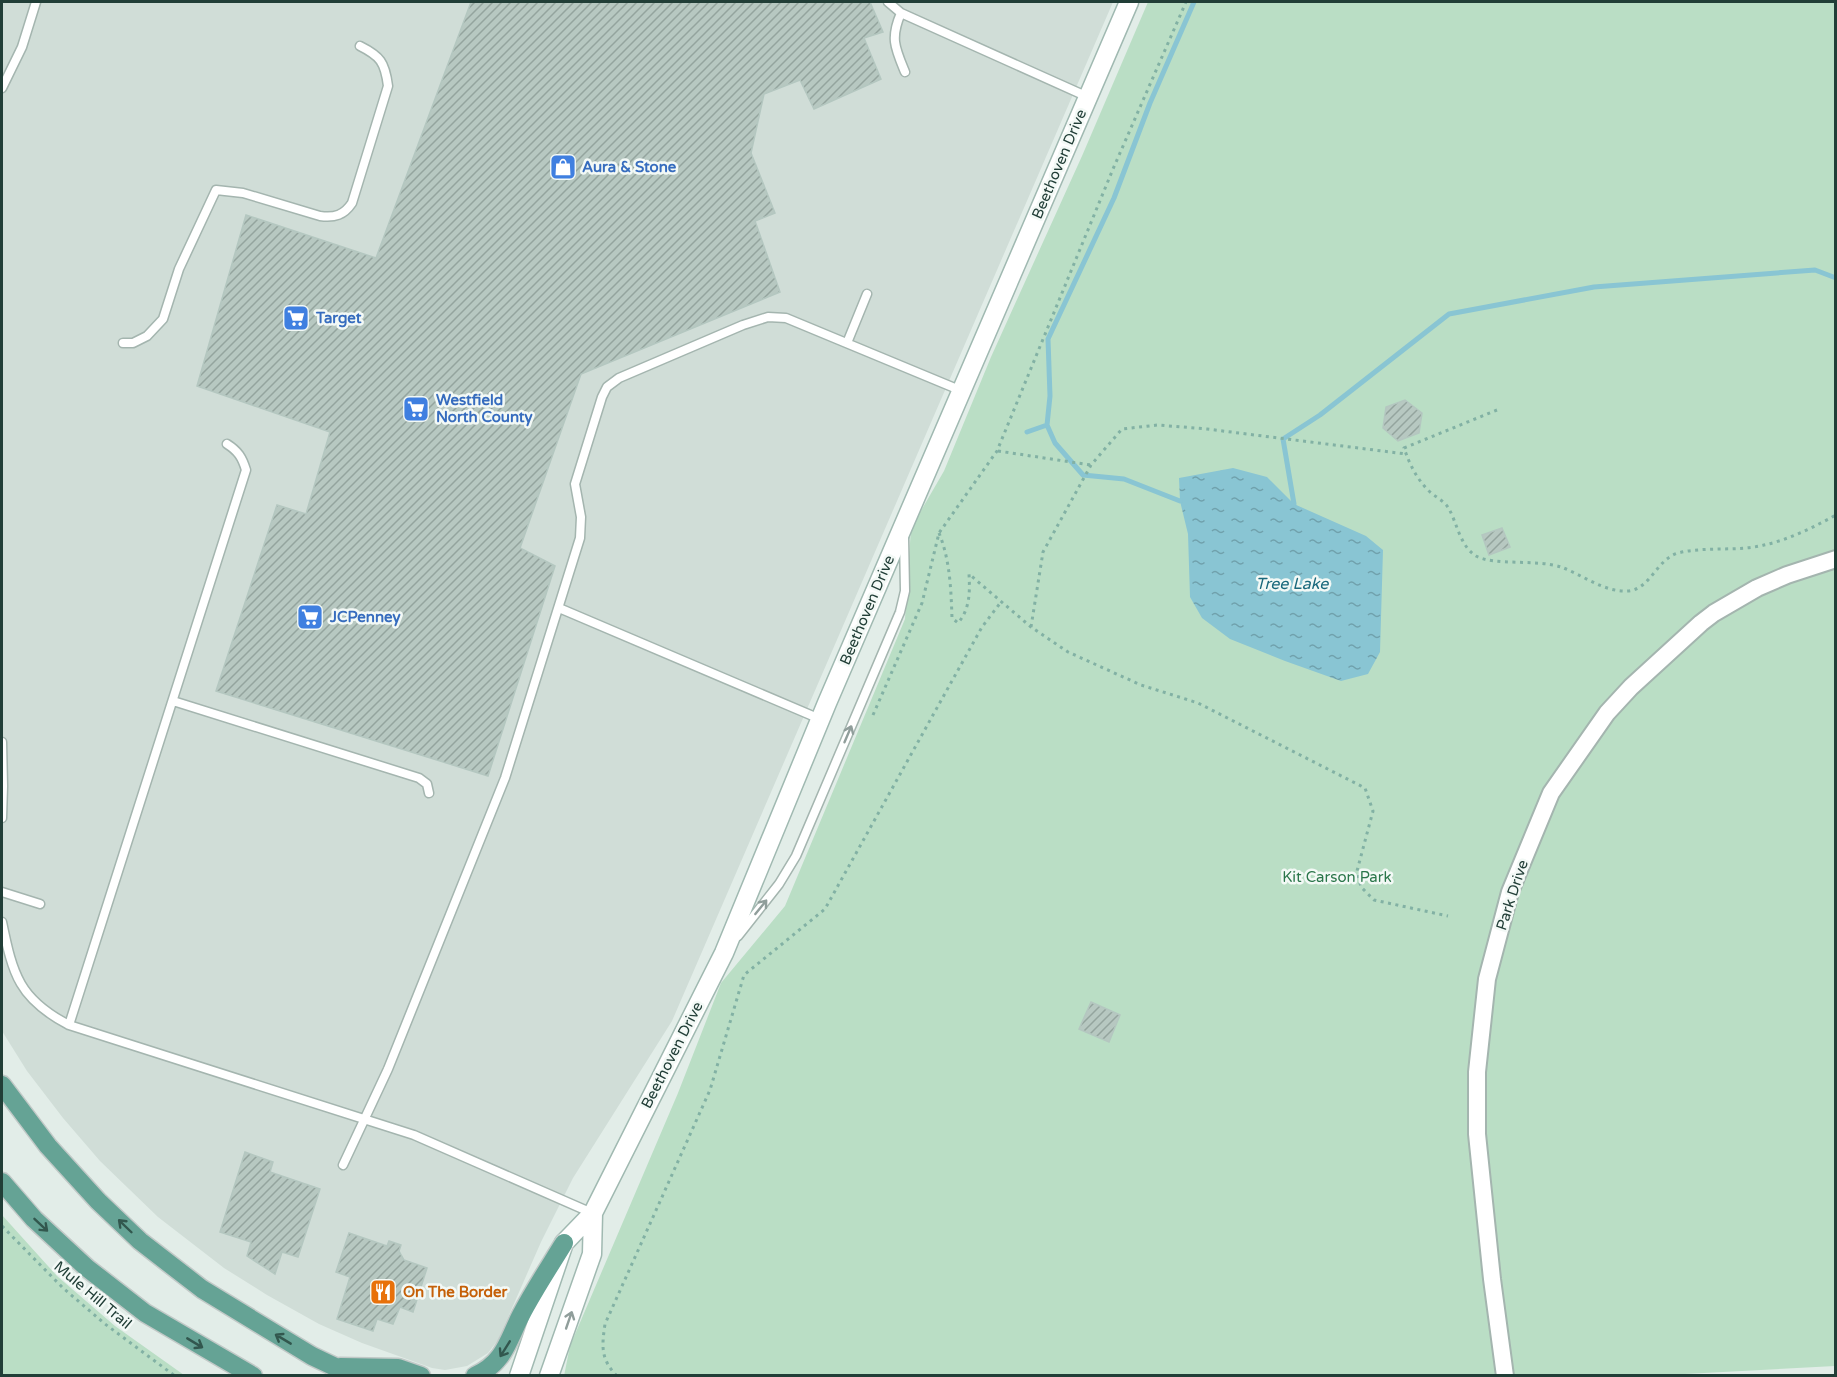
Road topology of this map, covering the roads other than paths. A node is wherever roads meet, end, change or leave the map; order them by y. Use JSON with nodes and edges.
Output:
{"nodes":[{"id":1,"x":36,"y":2,"type":"edge"},
{"id":2,"x":888,"y":2,"type":"edge"},
{"id":3,"x":1129,"y":2,"type":"edge"},
{"id":4,"x":901,"y":13,"type":"junction"},
{"id":5,"x":360,"y":46,"type":"dead end"},
{"id":6,"x":905,"y":72,"type":"dead end"},
{"id":7,"x":2,"y":86,"type":"edge"},
{"id":8,"x":1088,"y":97,"type":"junction"},
{"id":9,"x":867,"y":294,"type":"dead end"},
{"id":10,"x":123,"y":343,"type":"dead end"},
{"id":11,"x":847,"y":343,"type":"junction"},
{"id":12,"x":962,"y":391,"type":"junction"},
{"id":13,"x":227,"y":444,"type":"dead end"},
{"id":14,"x":903,"y":525,"type":"junction"},
{"id":15,"x":1836,"y":559,"type":"edge"},
{"id":16,"x":559,"y":608,"type":"junction"},
{"id":17,"x":173,"y":701,"type":"junction"},
{"id":18,"x":820,"y":719,"type":"junction"},
{"id":19,"x":2,"y":742,"type":"edge"},
{"id":20,"x":429,"y":793,"type":"dead end"},
{"id":21,"x":2,"y":818,"type":"edge"},
{"id":22,"x":2,"y":892,"type":"edge"},
{"id":23,"x":40,"y":904,"type":"dead end"},
{"id":24,"x":2,"y":922,"type":"edge"},
{"id":25,"x":724,"y":953,"type":"junction"},
{"id":26,"x":69,"y":1024,"type":"junction"},
{"id":27,"x":2,"y":1085,"type":"edge"},
{"id":28,"x":365,"y":1121,"type":"junction"},
{"id":29,"x":343,"y":1165,"type":"dead end"},
{"id":30,"x":2,"y":1182,"type":"edge"},
{"id":31,"x":593,"y":1213,"type":"junction"},
{"id":32,"x":564,"y":1243,"type":"junction"},
{"id":33,"x":334,"y":1367,"type":"junction"},
{"id":34,"x":253,"y":1376,"type":"edge"},
{"id":35,"x":354,"y":1376,"type":"edge"},
{"id":36,"x":421,"y":1376,"type":"edge"},
{"id":37,"x":475,"y":1376,"type":"edge"},
{"id":38,"x":519,"y":1376,"type":"edge"},
{"id":39,"x":549,"y":1376,"type":"edge"},
{"id":40,"x":1505,"y":1376,"type":"edge"}],
"edges":[{"from":1,"to":7,"type":"lane"},
{"from":2,"to":4,"type":"lane"},
{"from":3,"to":8,"type":"main road","name":"Beethoven Drive"},
{"from":4,"to":6,"type":"lane"},
{"from":4,"to":8,"type":"lane"},
{"from":5,"to":10,"type":"lane"},
{"from":8,"to":12,"type":"main road","name":"Beethoven Drive"},
{"from":9,"to":11,"type":"lane"},
{"from":11,"to":12,"type":"lane"},
{"from":11,"to":16,"type":"lane"},
{"from":12,"to":14,"type":"main road","name":"Beethoven Drive"},
{"from":13,"to":17,"type":"lane"},
{"from":14,"to":18,"type":"main road","name":"Beethoven Drive"},
{"from":25,"to":14,"type":"lane","one_way":true},
{"from":15,"to":40,"type":"street","name":"Park Drive"},
{"from":16,"to":18,"type":"lane"},
{"from":16,"to":28,"type":"lane"},
{"from":17,"to":20,"type":"lane"},
{"from":17,"to":26,"type":"lane"},
{"from":18,"to":25,"type":"main road","name":"Beethoven Drive"},
{"from":19,"to":21,"type":"lane"},
{"from":22,"to":23,"type":"lane"},
{"from":24,"to":26,"type":"lane"},
{"from":25,"to":31,"type":"main road","name":"Beethoven Drive"},
{"from":26,"to":28,"type":"lane"},
{"from":33,"to":27,"type":"main road","one_way":true},
{"from":28,"to":29,"type":"lane"},
{"from":28,"to":31,"type":"lane"},
{"from":30,"to":34,"type":"main road","one_way":true},
{"from":31,"to":32,"type":"main road","name":"Beethoven Drive"},
{"from":39,"to":31,"type":"main road","name":"Beethoven Drive","one_way":true},
{"from":32,"to":37,"type":"main road","one_way":true},
{"from":32,"to":38,"type":"main road","name":"Beethoven Drive"},
{"from":33,"to":35,"type":"main road"},
{"from":33,"to":36,"type":"main road"}]}
